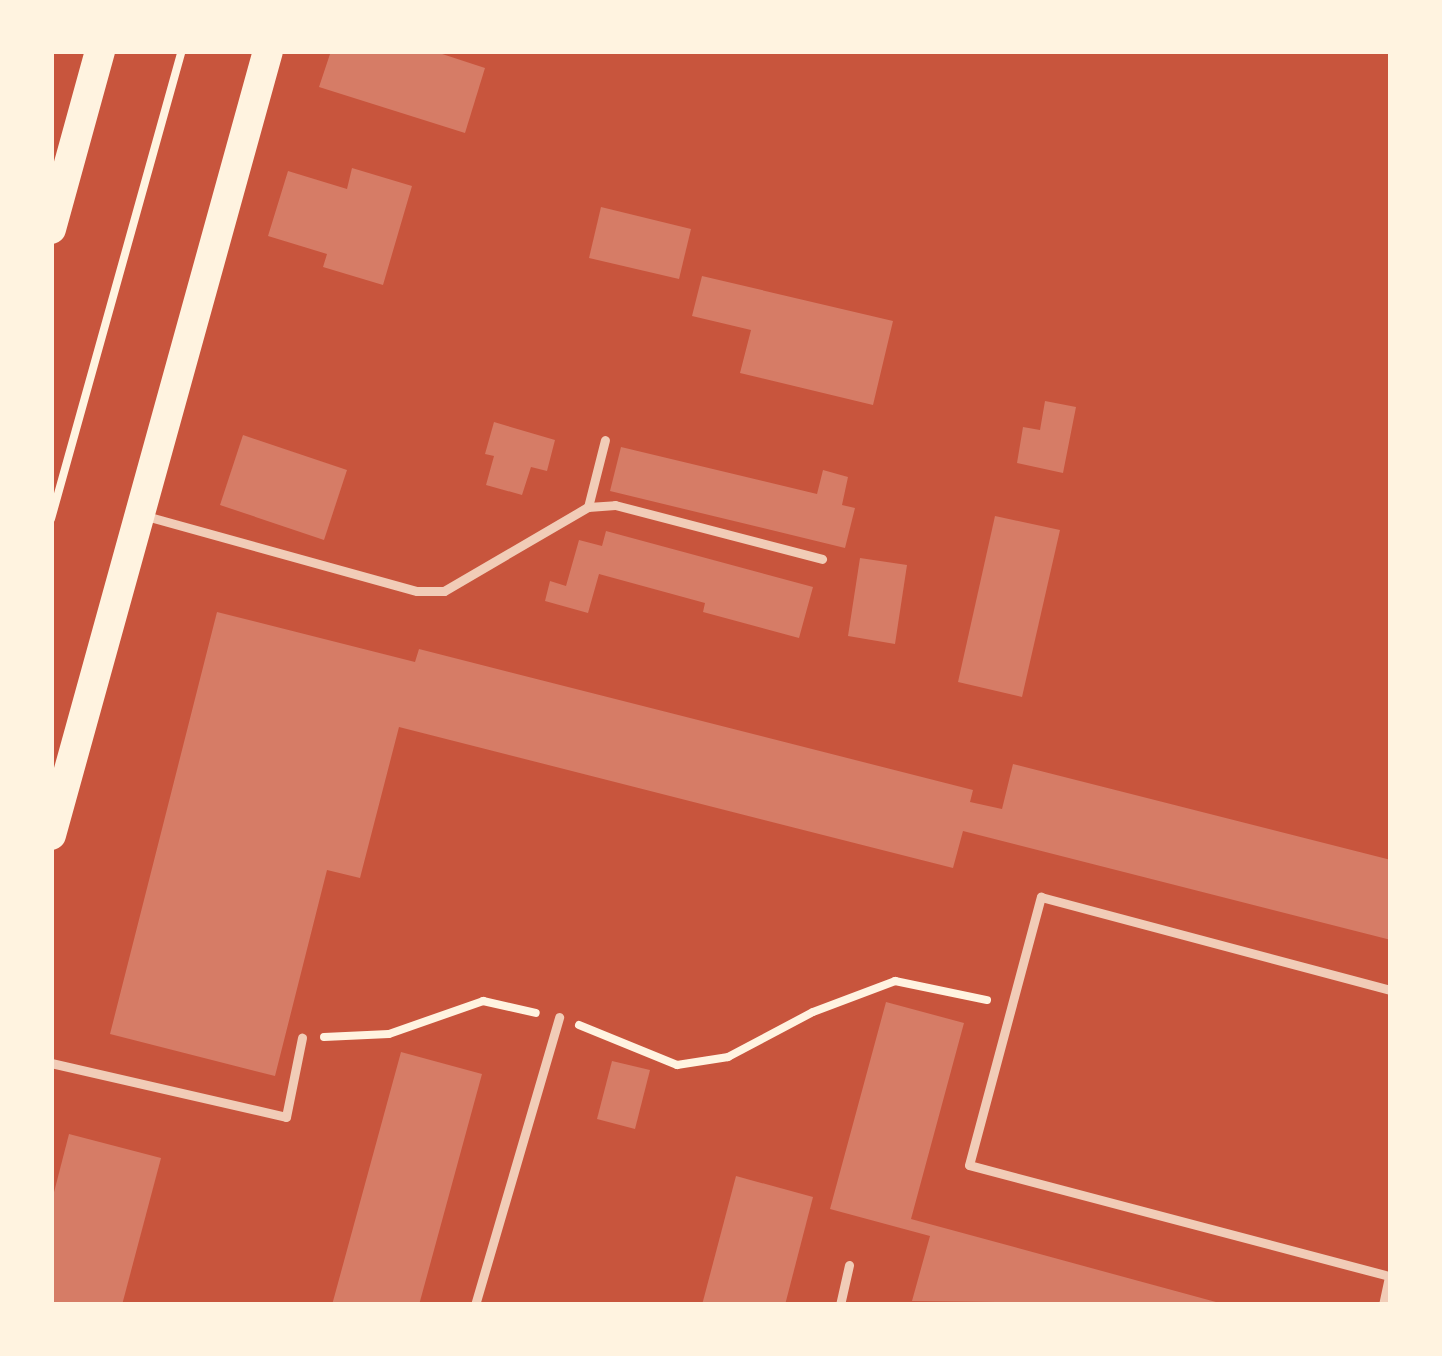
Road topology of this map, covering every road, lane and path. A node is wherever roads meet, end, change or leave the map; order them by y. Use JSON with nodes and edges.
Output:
{"nodes":[{"id":1,"x":100,"y":51,"type":"edge"},
{"id":2,"x":182,"y":51,"type":"edge"},
{"id":3,"x":268,"y":51,"type":"edge"},
{"id":4,"x":51,"y":229,"type":"edge"},
{"id":5,"x":605,"y":440,"type":"dead end"},
{"id":6,"x":588,"y":508,"type":"junction"},
{"id":7,"x":140,"y":514,"type":"junction"},
{"id":8,"x":51,"y":519,"type":"edge"},
{"id":9,"x":822,"y":559,"type":"dead end"},
{"id":10,"x":51,"y":836,"type":"edge"},
{"id":11,"x":1391,"y":990,"type":"edge"},
{"id":12,"x":1012,"y":1005,"type":"junction"},
{"id":13,"x":559,"y":1017,"type":"junction"},
{"id":14,"x":302,"y":1038,"type":"joint"},
{"id":15,"x":51,"y":1063,"type":"edge"},
{"id":16,"x":849,"y":1265,"type":"dead end"},
{"id":17,"x":475,"y":1305,"type":"edge"},
{"id":18,"x":840,"y":1305,"type":"edge"},
{"id":19,"x":1383,"y":1305,"type":"edge"}],
"edges":[{"from":1,"to":4,"type":"main road"},
{"from":2,"to":8,"type":"path"},
{"from":3,"to":7,"type":"main road"},
{"from":5,"to":6,"type":"lane"},
{"from":6,"to":7,"type":"lane"},
{"from":6,"to":9,"type":"lane"},
{"from":7,"to":10,"type":"main road"},
{"from":11,"to":12,"type":"lane"},
{"from":12,"to":13,"type":"path"},
{"from":12,"to":19,"type":"lane"},
{"from":13,"to":14,"type":"path"},
{"from":13,"to":17,"type":"lane"},
{"from":14,"to":15,"type":"lane"},
{"from":16,"to":18,"type":"lane"}]}
